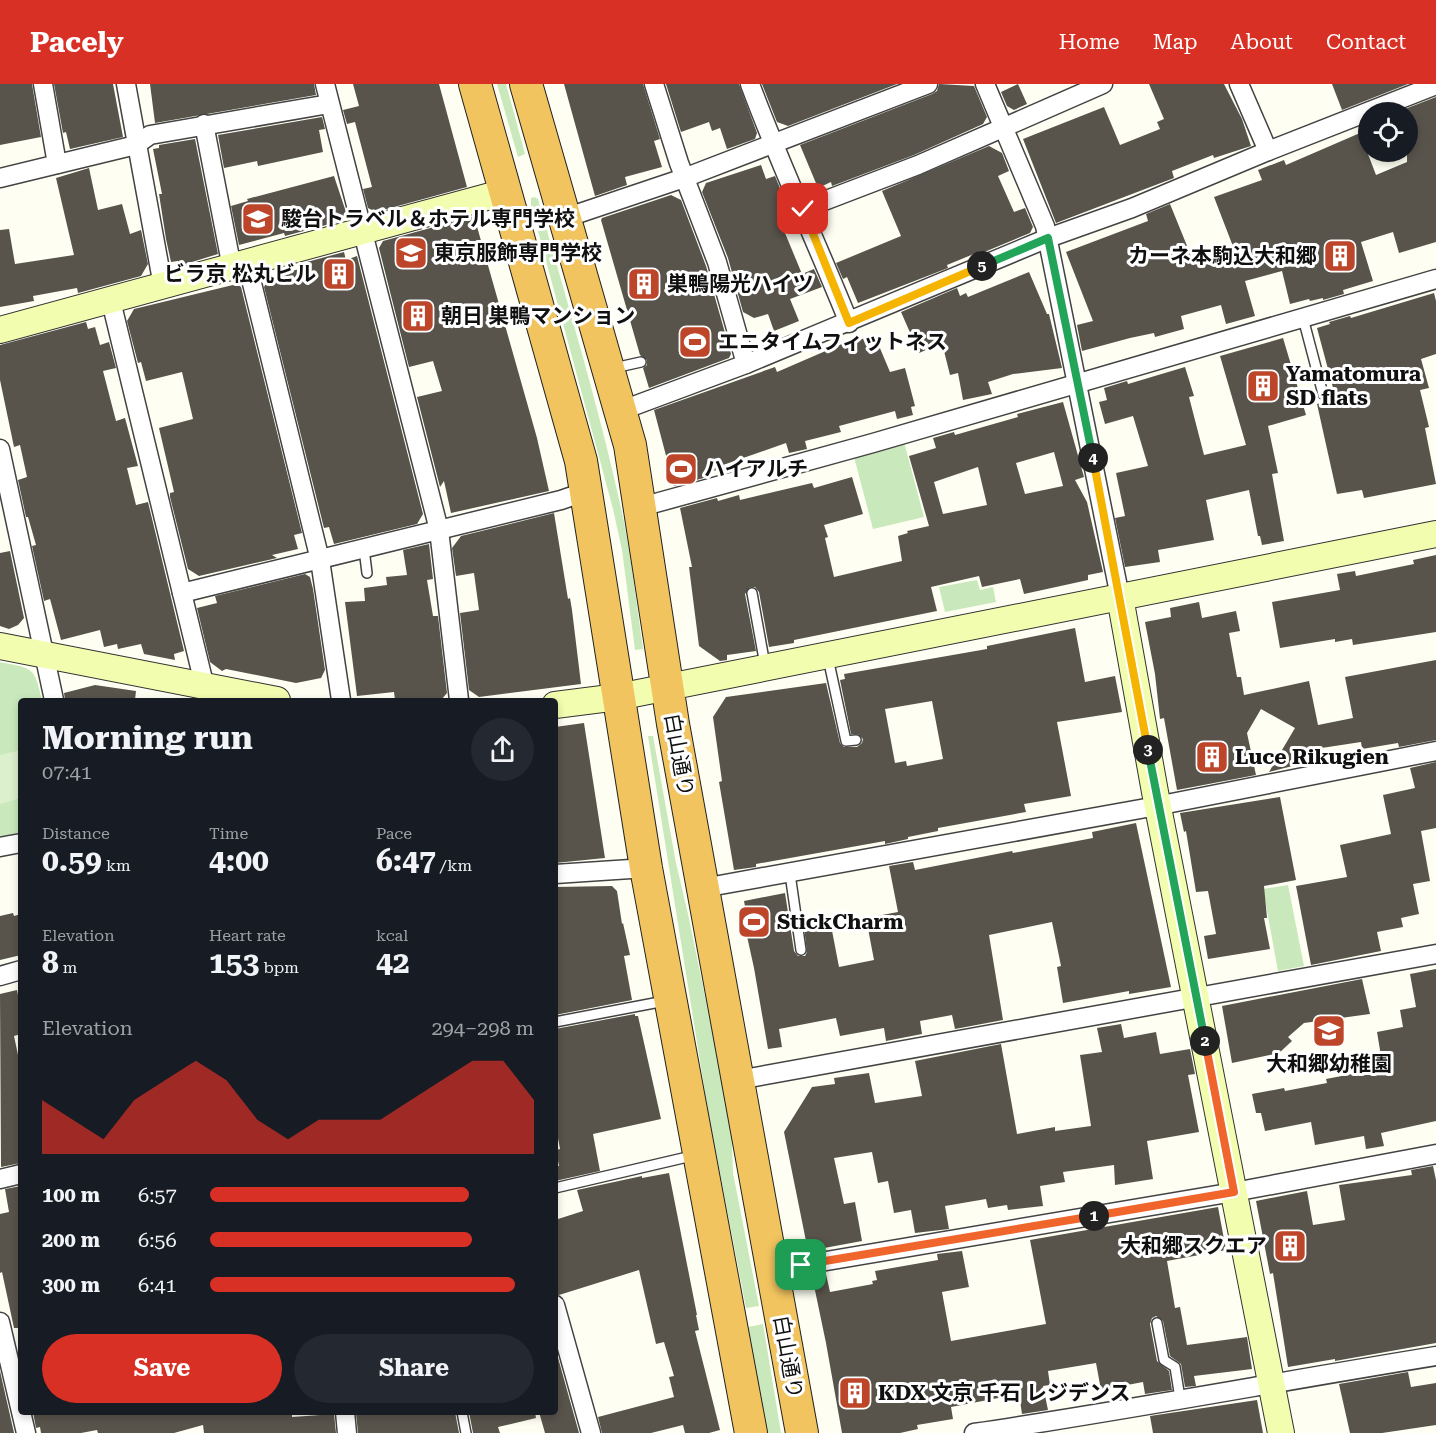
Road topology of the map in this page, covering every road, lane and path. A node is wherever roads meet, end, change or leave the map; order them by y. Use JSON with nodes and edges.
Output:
{"nodes":[{"id":1,"x":43,"y":84,"type":"edge"},
{"id":2,"x":126,"y":84,"type":"edge"},
{"id":3,"x":325,"y":84,"type":"edge"},
{"id":4,"x":475,"y":84,"type":"edge"},
{"id":5,"x":526,"y":84,"type":"edge"},
{"id":6,"x":654,"y":84,"type":"edge"},
{"id":7,"x":750,"y":84,"type":"edge"},
{"id":8,"x":928,"y":84,"type":"edge"},
{"id":9,"x":985,"y":84,"type":"edge"},
{"id":10,"x":1103,"y":84,"type":"edge"},
{"id":11,"x":1239,"y":84,"type":"edge"},
{"id":12,"x":1436,"y":85,"type":"edge"},
{"id":13,"x":329,"y":104,"type":"junction"},
{"id":14,"x":204,"y":124,"type":"junction"},
{"id":15,"x":1004,"y":127,"type":"junction"},
{"id":16,"x":773,"y":144,"type":"junction"},
{"id":17,"x":136,"y":145,"type":"junction"},
{"id":18,"x":1268,"y":151,"type":"junction"},
{"id":19,"x":57,"y":164,"type":"junction"},
{"id":20,"x":0,"y":178,"type":"edge"},
{"id":21,"x":684,"y":178,"type":"junction"},
{"id":22,"x":505,"y":192,"type":"junction"},
{"id":23,"x":803,"y":209,"type":"junction"},
{"id":24,"x":565,"y":218,"type":"junction"},
{"id":25,"x":363,"y":232,"type":"junction"},
{"id":26,"x":1048,"y":238,"type":"junction"},
{"id":27,"x":240,"y":265,"type":"junction"},
{"id":28,"x":1436,"y":279,"type":"edge"},
{"id":29,"x":163,"y":286,"type":"junction"},
{"id":30,"x":111,"y":300,"type":"junction"},
{"id":31,"x":1303,"y":318,"type":"junction"},
{"id":32,"x":849,"y":323,"type":"junction"},
{"id":33,"x":0,"y":330,"type":"edge"},
{"id":34,"x":641,"y":362,"type":"dead end"},
{"id":35,"x":746,"y":364,"type":"junction"},
{"id":36,"x":608,"y":369,"type":"junction"},
{"id":37,"x":1078,"y":382,"type":"junction"},
{"id":38,"x":1323,"y":394,"type":"dead end"},
{"id":39,"x":620,"y":411,"type":"junction"},
{"id":40,"x":0,"y":449,"type":"edge"},
{"id":41,"x":587,"y":491,"type":"junction"},
{"id":42,"x":641,"y":507,"type":"junction"},
{"id":43,"x":439,"y":530,"type":"junction"},
{"id":44,"x":1436,"y":534,"type":"edge"},
{"id":45,"x":364,"y":549,"type":"junction"},
{"id":46,"x":320,"y":560,"type":"junction"},
{"id":47,"x":367,"y":573,"type":"dead end"},
{"id":48,"x":752,"y":592,"type":"dead end"},
{"id":49,"x":182,"y":593,"type":"junction"},
{"id":50,"x":1120,"y":597,"type":"junction"},
{"id":51,"x":0,"y":646,"type":"edge"},
{"id":52,"x":45,"y":655,"type":"junction"},
{"id":53,"x":828,"y":655,"type":"junction"},
{"id":54,"x":766,"y":667,"type":"junction"},
{"id":55,"x":667,"y":687,"type":"junction"},
{"id":56,"x":207,"y":694,"type":"edge"},
{"id":57,"x":618,"y":697,"type":"junction"},
{"id":58,"x":54,"y":698,"type":"edge"},
{"id":59,"x":251,"y":698,"type":"edge"},
{"id":60,"x":341,"y":698,"type":"edge"},
{"id":61,"x":459,"y":698,"type":"edge"},
{"id":62,"x":558,"y":705,"type":"edge"},
{"id":63,"x":856,"y":740,"type":"dead end"},
{"id":64,"x":1436,"y":751,"type":"edge"},
{"id":65,"x":1158,"y":805,"type":"junction"},
{"id":66,"x":18,"y":844,"type":"edge"},
{"id":67,"x":0,"y":848,"type":"edge"},
{"id":68,"x":646,"y":868,"type":"junction"},
{"id":69,"x":558,"y":874,"type":"edge"},
{"id":70,"x":790,"y":874,"type":"junction"},
{"id":71,"x":703,"y":888,"type":"junction"},
{"id":72,"x":801,"y":950,"type":"dead end"},
{"id":73,"x":1436,"y":954,"type":"edge"},
{"id":74,"x":18,"y":971,"type":"edge"},
{"id":75,"x":0,"y":976,"type":"edge"},
{"id":76,"x":1197,"y":998,"type":"junction"},
{"id":77,"x":671,"y":1000,"type":"junction"},
{"id":78,"x":558,"y":1021,"type":"edge"},
{"id":79,"x":738,"y":1080,"type":"junction"},
{"id":80,"x":699,"y":1154,"type":"junction"},
{"id":81,"x":1436,"y":1154,"type":"edge"},
{"id":82,"x":18,"y":1175,"type":"edge"},
{"id":83,"x":0,"y":1179,"type":"edge"},
{"id":84,"x":558,"y":1187,"type":"edge"},
{"id":85,"x":1234,"y":1192,"type":"junction"},
{"id":86,"x":773,"y":1269,"type":"junction"},
{"id":87,"x":558,"y":1316,"type":"edge"},
{"id":88,"x":0,"y":1322,"type":"edge"},
{"id":89,"x":1157,"y":1323,"type":"dead end"},
{"id":90,"x":1436,"y":1356,"type":"edge"},
{"id":91,"x":1271,"y":1383,"type":"junction"},
{"id":92,"x":12,"y":1384,"type":"edge"},
{"id":93,"x":1180,"y":1398,"type":"junction"},
{"id":94,"x":18,"y":1405,"type":"edge"},
{"id":95,"x":21,"y":1415,"type":"edge"},
{"id":96,"x":345,"y":1415,"type":"edge"},
{"id":97,"x":463,"y":1415,"type":"edge"},
{"id":98,"x":26,"y":1433,"type":"edge"},
{"id":99,"x":347,"y":1433,"type":"edge"},
{"id":100,"x":466,"y":1433,"type":"edge"},
{"id":101,"x":591,"y":1433,"type":"edge"},
{"id":102,"x":751,"y":1433,"type":"edge"},
{"id":103,"x":802,"y":1433,"type":"edge"},
{"id":104,"x":974,"y":1433,"type":"edge"},
{"id":105,"x":1281,"y":1433,"type":"edge"}],
"edges":[{"from":1,"to":19,"type":"street"},
{"from":2,"to":17,"type":"street"},
{"from":3,"to":13,"type":"street"},
{"from":4,"to":22,"type":"highway"},
{"from":5,"to":24,"type":"highway","name":"白山通り"},
{"from":6,"to":21,"type":"street"},
{"from":7,"to":16,"type":"street"},
{"from":8,"to":16,"type":"street"},
{"from":9,"to":15,"type":"street"},
{"from":10,"to":15,"type":"street"},
{"from":11,"to":18,"type":"street"},
{"from":12,"to":18,"type":"street"},
{"from":13,"to":14,"type":"street"},
{"from":13,"to":25,"type":"street"},
{"from":14,"to":17,"type":"street"},
{"from":14,"to":27,"type":"street"},
{"from":15,"to":23,"type":"street"},
{"from":15,"to":26,"type":"street"},
{"from":16,"to":21,"type":"street"},
{"from":16,"to":23,"type":"street"},
{"from":17,"to":19,"type":"street"},
{"from":17,"to":29,"type":"street"},
{"from":18,"to":26,"type":"street"},
{"from":19,"to":20,"type":"street"},
{"from":21,"to":24,"type":"street"},
{"from":21,"to":35,"type":"street"},
{"from":22,"to":25,"type":"street"},
{"from":22,"to":41,"type":"highway"},
{"from":23,"to":32,"type":"street"},
{"from":24,"to":36,"type":"highway","name":"白山通り"},
{"from":25,"to":27,"type":"street"},
{"from":25,"to":43,"type":"street"},
{"from":26,"to":32,"type":"street"},
{"from":26,"to":37,"type":"street"},
{"from":27,"to":29,"type":"street"},
{"from":27,"to":46,"type":"street"},
{"from":28,"to":31,"type":"street"},
{"from":29,"to":30,"type":"street"},
{"from":30,"to":33,"type":"street"},
{"from":30,"to":49,"type":"street"},
{"from":31,"to":37,"type":"street"},
{"from":31,"to":38,"type":"lane"},
{"from":32,"to":35,"type":"street"},
{"from":34,"to":36,"type":"lane"},
{"from":35,"to":39,"type":"street"},
{"from":36,"to":39,"type":"highway","name":"白山通り"},
{"from":37,"to":42,"type":"street"},
{"from":37,"to":50,"type":"street"},
{"from":39,"to":42,"type":"highway","name":"白山通り"},
{"from":40,"to":52,"type":"street"},
{"from":41,"to":43,"type":"street"},
{"from":41,"to":57,"type":"highway"},
{"from":42,"to":55,"type":"highway","name":"白山通り"},
{"from":43,"to":45,"type":"street"},
{"from":43,"to":61,"type":"street"},
{"from":44,"to":50,"type":"street"},
{"from":45,"to":46,"type":"street"},
{"from":45,"to":47,"type":"lane"},
{"from":46,"to":49,"type":"street"},
{"from":46,"to":60,"type":"street"},
{"from":48,"to":54,"type":"lane"},
{"from":49,"to":56,"type":"street"},
{"from":50,"to":53,"type":"street"},
{"from":50,"to":65,"type":"street"},
{"from":51,"to":52,"type":"street"},
{"from":52,"to":56,"type":"street"},
{"from":52,"to":58,"type":"street"},
{"from":53,"to":54,"type":"street"},
{"from":53,"to":63,"type":"lane"},
{"from":54,"to":55,"type":"street"},
{"from":55,"to":57,"type":"street"},
{"from":55,"to":71,"type":"highway","name":"白山通り"},
{"from":56,"to":59,"type":"street"},
{"from":57,"to":62,"type":"street"},
{"from":57,"to":68,"type":"highway"},
{"from":64,"to":65,"type":"street"},
{"from":65,"to":70,"type":"street"},
{"from":65,"to":76,"type":"street"},
{"from":66,"to":67,"type":"street"},
{"from":68,"to":69,"type":"street"},
{"from":68,"to":77,"type":"highway"},
{"from":70,"to":71,"type":"street"},
{"from":70,"to":72,"type":"lane"},
{"from":71,"to":79,"type":"highway","name":"白山通り"},
{"from":73,"to":76,"type":"street"},
{"from":74,"to":75,"type":"street"},
{"from":76,"to":79,"type":"street"},
{"from":76,"to":85,"type":"street"},
{"from":77,"to":78,"type":"lane"},
{"from":77,"to":80,"type":"highway"},
{"from":79,"to":86,"type":"highway","name":"白山通り"},
{"from":80,"to":84,"type":"lane"},
{"from":80,"to":102,"type":"highway"},
{"from":81,"to":85,"type":"street"},
{"from":82,"to":83,"type":"street"},
{"from":85,"to":86,"type":"street"},
{"from":85,"to":91,"type":"street"},
{"from":86,"to":103,"type":"highway","name":"白山通り"},
{"from":87,"to":101,"type":"street"},
{"from":88,"to":92,"type":"street"},
{"from":89,"to":93,"type":"lane"},
{"from":90,"to":91,"type":"street"},
{"from":91,"to":93,"type":"street"},
{"from":91,"to":105,"type":"street"},
{"from":92,"to":94,"type":"street"},
{"from":93,"to":104,"type":"street"},
{"from":95,"to":98,"type":"street"},
{"from":96,"to":99,"type":"street"},
{"from":97,"to":100,"type":"lane"}]}
